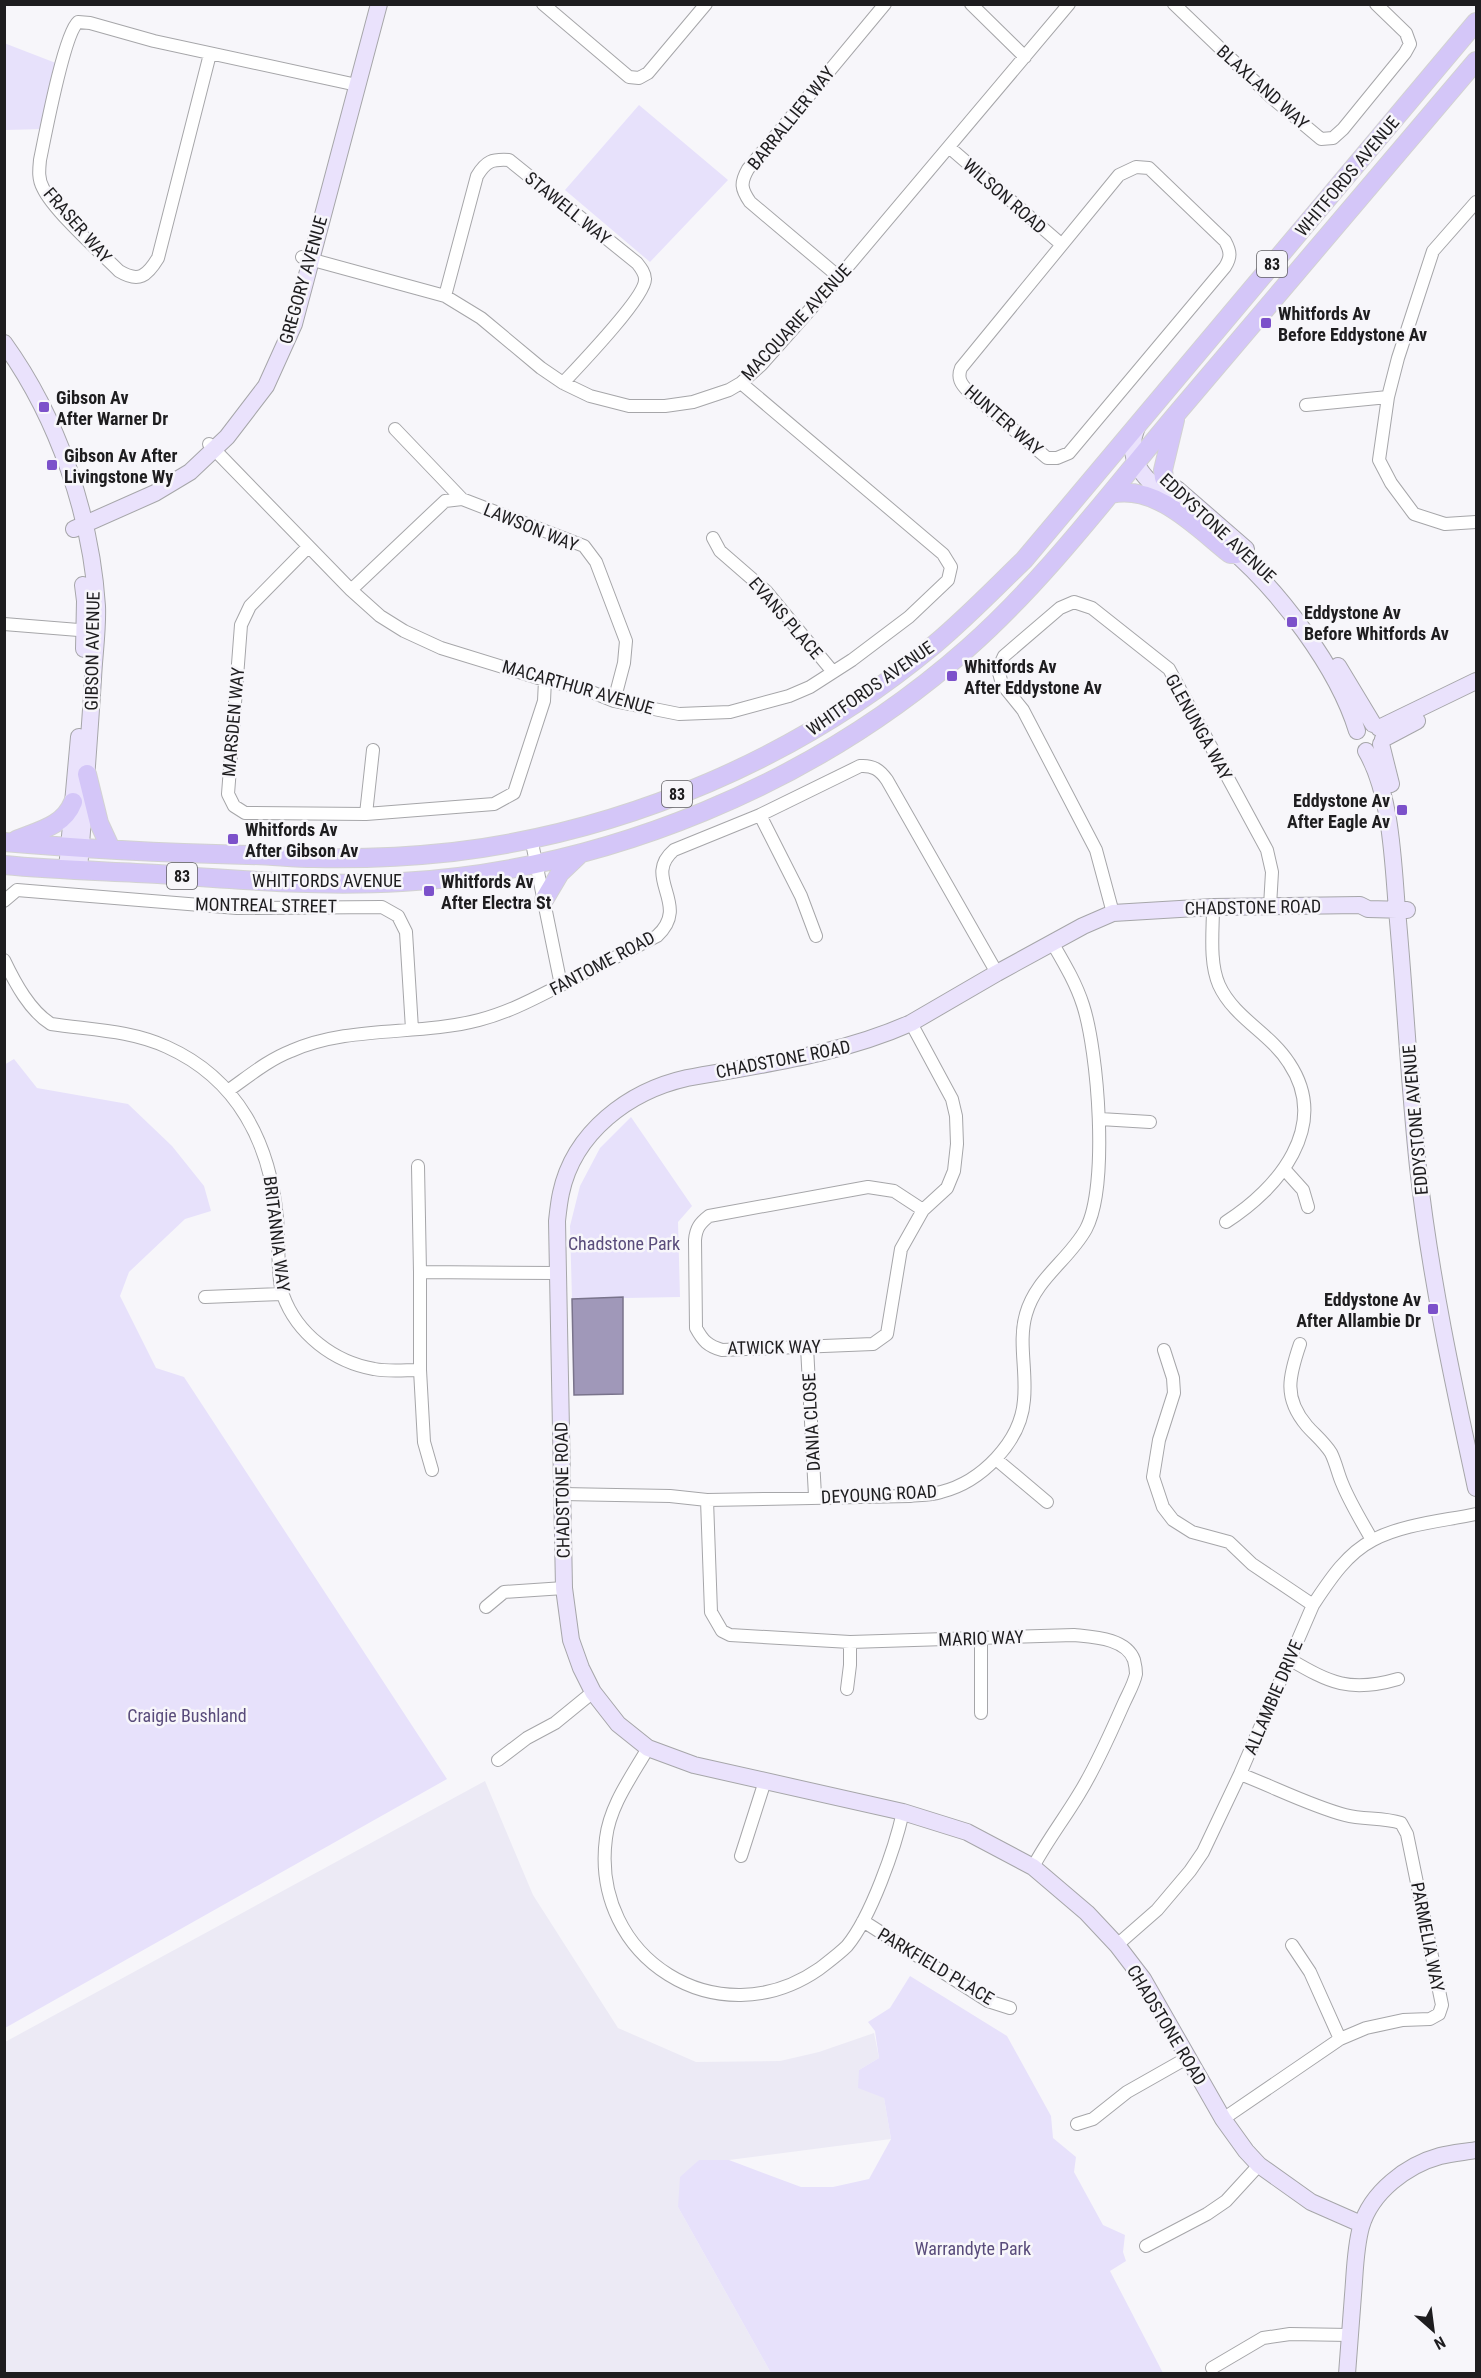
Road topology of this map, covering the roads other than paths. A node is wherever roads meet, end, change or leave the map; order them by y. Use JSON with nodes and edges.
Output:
{"nodes":[{"id":1,"x":369,"y":4,"type":"edge"},
{"id":2,"x":379,"y":4,"type":"edge"},
{"id":3,"x":543,"y":4,"type":"edge"},
{"id":4,"x":706,"y":4,"type":"edge"},
{"id":5,"x":885,"y":4,"type":"edge"},
{"id":6,"x":971,"y":4,"type":"edge"},
{"id":7,"x":1070,"y":4,"type":"edge"},
{"id":8,"x":1174,"y":4,"type":"edge"},
{"id":9,"x":1376,"y":4,"type":"edge"},
{"id":10,"x":1476,"y":22,"type":"edge"},
{"id":11,"x":210,"y":54,"type":"junction"},
{"id":12,"x":1025,"y":57,"type":"junction"},
{"id":13,"x":1476,"y":61,"type":"edge"},
{"id":14,"x":353,"y":84,"type":"junction"},
{"id":15,"x":950,"y":148,"type":"junction"},
{"id":16,"x":1476,"y":202,"type":"edge"},
{"id":17,"x":1061,"y":244,"type":"junction"},
{"id":18,"x":306,"y":258,"type":"junction"},
{"id":19,"x":839,"y":277,"type":"junction"},
{"id":20,"x":445,"y":296,"type":"junction"},
{"id":21,"x":4,"y":343,"type":"edge"},
{"id":22,"x":4,"y":362,"type":"edge"},
{"id":23,"x":741,"y":382,"type":"junction"},
{"id":24,"x":563,"y":383,"type":"junction"},
{"id":25,"x":1388,"y":397,"type":"junction"},
{"id":26,"x":1306,"y":405,"type":"dead end"},
{"id":27,"x":1176,"y":415,"type":"junction"},
{"id":28,"x":1140,"y":420,"type":"junction"},
{"id":29,"x":395,"y":429,"type":"dead end"},
{"id":30,"x":212,"y":446,"type":"junction"},
{"id":31,"x":1109,"y":460,"type":"junction"},
{"id":32,"x":1136,"y":462,"type":"junction"},
{"id":33,"x":1164,"y":478,"type":"junction"},
{"id":34,"x":1111,"y":494,"type":"junction"},
{"id":35,"x":462,"y":499,"type":"junction"},
{"id":36,"x":78,"y":521,"type":"junction"},
{"id":37,"x":1476,"y":522,"type":"edge"},
{"id":38,"x":713,"y":538,"type":"dead end"},
{"id":39,"x":308,"y":547,"type":"junction"},
{"id":40,"x":1237,"y":554,"type":"junction"},
{"id":41,"x":351,"y":590,"type":"junction"},
{"id":42,"x":4,"y":624,"type":"edge"},
{"id":43,"x":90,"y":631,"type":"junction"},
{"id":44,"x":833,"y":672,"type":"junction"},
{"id":45,"x":545,"y":680,"type":"junction"},
{"id":46,"x":1476,"y":681,"type":"edge"},
{"id":47,"x":1476,"y":691,"type":"edge"},
{"id":48,"x":614,"y":701,"type":"junction"},
{"id":49,"x":1373,"y":736,"type":"junction"},
{"id":50,"x":373,"y":750,"type":"dead end"},
{"id":51,"x":87,"y":774,"type":"junction"},
{"id":52,"x":73,"y":802,"type":"junction"},
{"id":53,"x":366,"y":814,"type":"junction"},
{"id":54,"x":760,"y":815,"type":"junction"},
{"id":55,"x":531,"y":838,"type":"junction"},
{"id":56,"x":8,"y":842,"type":"edge"},
{"id":57,"x":75,"y":847,"type":"junction"},
{"id":58,"x":111,"y":849,"type":"junction"},
{"id":59,"x":583,"y":852,"type":"junction"},
{"id":60,"x":536,"y":863,"type":"junction"},
{"id":61,"x":4,"y":865,"type":"edge"},
{"id":62,"x":73,"y":870,"type":"junction"},
{"id":63,"x":544,"y":900,"type":"junction"},
{"id":64,"x":4,"y":901,"type":"edge"},
{"id":65,"x":1401,"y":904,"type":"junction"},
{"id":66,"x":1270,"y":906,"type":"junction"},
{"id":67,"x":1213,"y":907,"type":"junction"},
{"id":68,"x":1113,"y":913,"type":"junction"},
{"id":69,"x":816,"y":936,"type":"dead end"},
{"id":70,"x":1053,"y":944,"type":"junction"},
{"id":71,"x":4,"y":960,"type":"edge"},
{"id":72,"x":997,"y":973,"type":"junction"},
{"id":73,"x":561,"y":985,"type":"junction"},
{"id":74,"x":911,"y":1023,"type":"junction"},
{"id":75,"x":412,"y":1029,"type":"junction"},
{"id":76,"x":229,"y":1090,"type":"junction"},
{"id":77,"x":1100,"y":1119,"type":"junction"},
{"id":78,"x":1150,"y":1122,"type":"dead end"},
{"id":79,"x":418,"y":1166,"type":"dead end"},
{"id":80,"x":1285,"y":1170,"type":"junction"},
{"id":81,"x":1308,"y":1207,"type":"dead end"},
{"id":82,"x":923,"y":1210,"type":"junction"},
{"id":83,"x":1226,"y":1222,"type":"dead end"},
{"id":84,"x":420,"y":1272,"type":"junction"},
{"id":85,"x":557,"y":1273,"type":"junction"},
{"id":86,"x":282,"y":1294,"type":"junction"},
{"id":87,"x":205,"y":1297,"type":"dead end"},
{"id":88,"x":1299,"y":1344,"type":"dead end"},
{"id":89,"x":807,"y":1347,"type":"junction"},
{"id":90,"x":1164,"y":1350,"type":"dead end"},
{"id":91,"x":420,"y":1370,"type":"junction"},
{"id":92,"x":1476,"y":1446,"type":"edge"},
{"id":93,"x":997,"y":1460,"type":"junction"},
{"id":94,"x":432,"y":1470,"type":"dead end"},
{"id":95,"x":1476,"y":1488,"type":"edge"},
{"id":96,"x":562,"y":1494,"type":"junction"},
{"id":97,"x":815,"y":1496,"type":"junction"},
{"id":98,"x":707,"y":1500,"type":"junction"},
{"id":99,"x":1047,"y":1502,"type":"dead end"},
{"id":100,"x":1476,"y":1514,"type":"edge"},
{"id":101,"x":1372,"y":1540,"type":"junction"},
{"id":102,"x":564,"y":1588,"type":"junction"},
{"id":103,"x":1313,"y":1605,"type":"junction"},
{"id":104,"x":486,"y":1607,"type":"dead end"},
{"id":105,"x":981,"y":1639,"type":"junction"},
{"id":106,"x":850,"y":1642,"type":"junction"},
{"id":107,"x":1289,"y":1659,"type":"junction"},
{"id":108,"x":1398,"y":1679,"type":"dead end"},
{"id":109,"x":847,"y":1689,"type":"dead end"},
{"id":110,"x":593,"y":1692,"type":"junction"},
{"id":111,"x":981,"y":1713,"type":"dead end"},
{"id":112,"x":648,"y":1748,"type":"junction"},
{"id":113,"x":498,"y":1760,"type":"dead end"},
{"id":114,"x":1240,"y":1774,"type":"junction"},
{"id":115,"x":765,"y":1781,"type":"junction"},
{"id":116,"x":903,"y":1812,"type":"junction"},
{"id":117,"x":741,"y":1856,"type":"dead end"},
{"id":118,"x":1033,"y":1867,"type":"junction"},
{"id":119,"x":863,"y":1921,"type":"junction"},
{"id":120,"x":1118,"y":1945,"type":"junction"},
{"id":121,"x":1292,"y":1945,"type":"dead end"},
{"id":122,"x":1010,"y":2008,"type":"dead end"},
{"id":123,"x":1340,"y":2039,"type":"junction"},
{"id":124,"x":1187,"y":2058,"type":"junction"},
{"id":125,"x":1223,"y":2119,"type":"junction"},
{"id":126,"x":1077,"y":2124,"type":"dead end"},
{"id":127,"x":1476,"y":2150,"type":"edge"},
{"id":128,"x":1259,"y":2165,"type":"junction"},
{"id":129,"x":1361,"y":2224,"type":"junction"},
{"id":130,"x":1146,"y":2246,"type":"dead end"},
{"id":131,"x":1350,"y":2335,"type":"junction"},
{"id":132,"x":1212,"y":2368,"type":"dead end"},
{"id":133,"x":1347,"y":2373,"type":"edge"}],
"edges":[{"from":1,"to":14,"type":"street","name":"GREGORY AVENUE"},
{"from":2,"to":14,"type":"street","name":"GREGORY AVENUE"},
{"from":3,"to":4,"type":"street"},
{"from":5,"to":19,"type":"street","name":"BARRALLIER WAY"},
{"from":6,"to":12,"type":"street"},
{"from":7,"to":12,"type":"street","name":"MACQUARIE AVENUE"},
{"from":8,"to":9,"type":"street","name":"BLAXLAND WAY"},
{"from":10,"to":28,"type":"main road","name":"WHITFORDS AVENUE","number":"83"},
{"from":11,"to":11,"type":"street","name":"FRASER WAY"},
{"from":11,"to":14,"type":"street","name":"FRASER WAY"},
{"from":12,"to":15,"type":"street","name":"MACQUARIE AVENUE"},
{"from":13,"to":27,"type":"main road","name":"WHITFORDS AVENUE","number":"83"},
{"from":14,"to":18,"type":"street","name":"GREGORY AVENUE"},
{"from":15,"to":17,"type":"street","name":"WILSON ROAD"},
{"from":15,"to":19,"type":"street","name":"MACQUARIE AVENUE"},
{"from":16,"to":25,"type":"street"},
{"from":17,"to":17,"type":"street","name":"HUNTER WAY"},
{"from":18,"to":20,"type":"street","name":"MACQUARIE AVENUE"},
{"from":18,"to":30,"type":"street","name":"GREGORY AVENUE"},
{"from":19,"to":23,"type":"street","name":"MACQUARIE AVENUE"},
{"from":20,"to":24,"type":"street","name":"MACQUARIE AVENUE"},
{"from":20,"to":24,"type":"street","name":"STAWELL WAY"},
{"from":21,"to":36,"type":"street","name":"GIBSON AVENUE"},
{"from":22,"to":36,"type":"street","name":"GIBSON AVENUE"},
{"from":23,"to":24,"type":"street","name":"MACQUARIE AVENUE"},
{"from":23,"to":44,"type":"street","name":"MACARTHUR AVENUE"},
{"from":25,"to":26,"type":"street"},
{"from":25,"to":37,"type":"street"},
{"from":27,"to":32,"type":"main road","name":"WHITFORDS AVENUE","number":"83"},
{"from":27,"to":33,"type":"main road"},
{"from":28,"to":31,"type":"main road","name":"WHITFORDS AVENUE","number":"83"},
{"from":28,"to":32,"type":"street"},
{"from":29,"to":35,"type":"street"},
{"from":30,"to":36,"type":"street","name":"GREGORY AVENUE"},
{"from":30,"to":39,"type":"street","name":"MACARTHUR AVENUE"},
{"from":31,"to":32,"type":"street","name":"EDDYSTONE AVENUE"},
{"from":31,"to":55,"type":"main road","name":"WHITFORDS AVENUE","number":"83"},
{"from":32,"to":33,"type":"street","name":"EDDYSTONE AVENUE"},
{"from":32,"to":34,"type":"main road","name":"WHITFORDS AVENUE","number":"83"},
{"from":32,"to":40,"type":"street","name":"EDDYSTONE AVENUE"},
{"from":33,"to":49,"type":"street","name":"EDDYSTONE AVENUE"},
{"from":34,"to":40,"type":"main road"},
{"from":34,"to":59,"type":"main road","name":"WHITFORDS AVENUE","number":"83"},
{"from":35,"to":41,"type":"street","name":"LAWSON WAY"},
{"from":35,"to":48,"type":"street","name":"LAWSON WAY"},
{"from":36,"to":43,"type":"street","name":"GIBSON AVENUE"},
{"from":38,"to":44,"type":"street","name":"EVANS PLACE"},
{"from":39,"to":41,"type":"street","name":"MACARTHUR AVENUE"},
{"from":39,"to":53,"type":"street","name":"MARSDEN WAY"},
{"from":40,"to":49,"type":"street","name":"EDDYSTONE AVENUE"},
{"from":41,"to":45,"type":"street","name":"MACARTHUR AVENUE"},
{"from":42,"to":43,"type":"street"},
{"from":43,"to":51,"type":"street","name":"GIBSON AVENUE"},
{"from":43,"to":52,"type":"street","name":"GIBSON AVENUE"},
{"from":44,"to":48,"type":"street","name":"MACARTHUR AVENUE"},
{"from":45,"to":48,"type":"street","name":"MACARTHUR AVENUE"},
{"from":45,"to":53,"type":"street","name":"MARSDEN WAY"},
{"from":46,"to":49,"type":"street"},
{"from":47,"to":49,"type":"street"},
{"from":49,"to":65,"type":"street","name":"EDDYSTONE AVENUE"},
{"from":50,"to":53,"type":"street"},
{"from":51,"to":57,"type":"street","name":"GIBSON AVENUE"},
{"from":51,"to":58,"type":"main road"},
{"from":52,"to":56,"type":"main road"},
{"from":52,"to":57,"type":"street","name":"GIBSON AVENUE"},
{"from":54,"to":69,"type":"street"},
{"from":54,"to":72,"type":"street","name":"FANTOME ROAD"},
{"from":54,"to":73,"type":"street","name":"FANTOME ROAD"},
{"from":55,"to":58,"type":"main road","name":"WHITFORDS AVENUE","number":"83"},
{"from":55,"to":60,"type":"street"},
{"from":56,"to":57,"type":"main road","name":"WHITFORDS AVENUE","number":"83"},
{"from":57,"to":58,"type":"main road","name":"WHITFORDS AVENUE","number":"83"},
{"from":57,"to":62,"type":"street","name":"GIBSON AVENUE"},
{"from":59,"to":60,"type":"main road","name":"WHITFORDS AVENUE","number":"83"},
{"from":59,"to":63,"type":"main road"},
{"from":60,"to":62,"type":"main road","name":"WHITFORDS AVENUE","number":"83"},
{"from":60,"to":63,"type":"street"},
{"from":61,"to":62,"type":"main road","name":"WHITFORDS AVENUE","number":"83"},
{"from":63,"to":73,"type":"street"},
{"from":64,"to":75,"type":"street","name":"MONTREAL STREET"},
{"from":65,"to":66,"type":"street","name":"CHADSTONE ROAD"},
{"from":65,"to":92,"type":"street","name":"EDDYSTONE AVENUE"},
{"from":65,"to":95,"type":"street","name":"EDDYSTONE AVENUE"},
{"from":66,"to":67,"type":"street","name":"CHADSTONE ROAD"},
{"from":66,"to":68,"type":"street","name":"GLENUNGA WAY"},
{"from":67,"to":68,"type":"street","name":"CHADSTONE ROAD"},
{"from":67,"to":80,"type":"street"},
{"from":68,"to":70,"type":"street","name":"CHADSTONE ROAD"},
{"from":70,"to":72,"type":"street","name":"CHADSTONE ROAD"},
{"from":70,"to":77,"type":"street","name":"DEYOUNG ROAD"},
{"from":71,"to":76,"type":"street","name":"BRITANNIA WAY"},
{"from":72,"to":74,"type":"street","name":"CHADSTONE ROAD"},
{"from":73,"to":75,"type":"street","name":"FANTOME ROAD"},
{"from":74,"to":82,"type":"street","name":"ATWICK WAY"},
{"from":74,"to":85,"type":"street","name":"CHADSTONE ROAD"},
{"from":75,"to":76,"type":"street","name":"FANTOME ROAD"},
{"from":76,"to":86,"type":"street","name":"BRITANNIA WAY"},
{"from":77,"to":78,"type":"street"},
{"from":77,"to":93,"type":"street","name":"DEYOUNG ROAD"},
{"from":79,"to":84,"type":"street"},
{"from":80,"to":81,"type":"street"},
{"from":80,"to":83,"type":"street"},
{"from":82,"to":89,"type":"street","name":"ATWICK WAY"},
{"from":82,"to":89,"type":"street","name":"ATWICK WAY"},
{"from":84,"to":85,"type":"street"},
{"from":84,"to":91,"type":"street"},
{"from":85,"to":96,"type":"street","name":"CHADSTONE ROAD"},
{"from":86,"to":87,"type":"street"},
{"from":86,"to":91,"type":"street","name":"BRITANNIA WAY"},
{"from":88,"to":101,"type":"street"},
{"from":89,"to":97,"type":"street","name":"DANIA CLOSE"},
{"from":90,"to":103,"type":"street"},
{"from":91,"to":94,"type":"street"},
{"from":93,"to":97,"type":"street","name":"DEYOUNG ROAD"},
{"from":93,"to":99,"type":"street"},
{"from":96,"to":98,"type":"street","name":"DEYOUNG ROAD"},
{"from":96,"to":102,"type":"street","name":"CHADSTONE ROAD"},
{"from":97,"to":98,"type":"street","name":"DEYOUNG ROAD"},
{"from":98,"to":106,"type":"street","name":"MARIO WAY"},
{"from":100,"to":101,"type":"street","name":"ALLAMBIE DRIVE"},
{"from":101,"to":103,"type":"street","name":"ALLAMBIE DRIVE"},
{"from":102,"to":104,"type":"street"},
{"from":102,"to":110,"type":"street","name":"CHADSTONE ROAD"},
{"from":103,"to":107,"type":"street","name":"ALLAMBIE DRIVE"},
{"from":105,"to":106,"type":"street","name":"MARIO WAY"},
{"from":105,"to":111,"type":"street"},
{"from":105,"to":118,"type":"street","name":"MARIO WAY"},
{"from":106,"to":109,"type":"street"},
{"from":107,"to":108,"type":"street"},
{"from":107,"to":114,"type":"street","name":"ALLAMBIE DRIVE"},
{"from":110,"to":112,"type":"street","name":"CHADSTONE ROAD"},
{"from":110,"to":113,"type":"street"},
{"from":112,"to":115,"type":"street","name":"CHADSTONE ROAD"},
{"from":112,"to":119,"type":"street"},
{"from":114,"to":120,"type":"street","name":"ALLAMBIE DRIVE"},
{"from":114,"to":123,"type":"street","name":"PARMELIA WAY"},
{"from":115,"to":116,"type":"street","name":"CHADSTONE ROAD"},
{"from":115,"to":117,"type":"street"},
{"from":116,"to":118,"type":"street","name":"CHADSTONE ROAD"},
{"from":116,"to":119,"type":"street"},
{"from":118,"to":120,"type":"street","name":"CHADSTONE ROAD"},
{"from":119,"to":122,"type":"street","name":"PARKFIELD PLACE"},
{"from":120,"to":124,"type":"street","name":"CHADSTONE ROAD"},
{"from":121,"to":123,"type":"street"},
{"from":123,"to":125,"type":"street","name":"PARMELIA WAY"},
{"from":124,"to":125,"type":"street","name":"CHADSTONE ROAD"},
{"from":124,"to":126,"type":"street"},
{"from":125,"to":128,"type":"street","name":"CHADSTONE ROAD"},
{"from":127,"to":129,"type":"street"},
{"from":128,"to":129,"type":"street","name":"CHADSTONE ROAD"},
{"from":128,"to":130,"type":"street"},
{"from":129,"to":131,"type":"street"},
{"from":131,"to":132,"type":"street"},
{"from":131,"to":133,"type":"street"}]}
